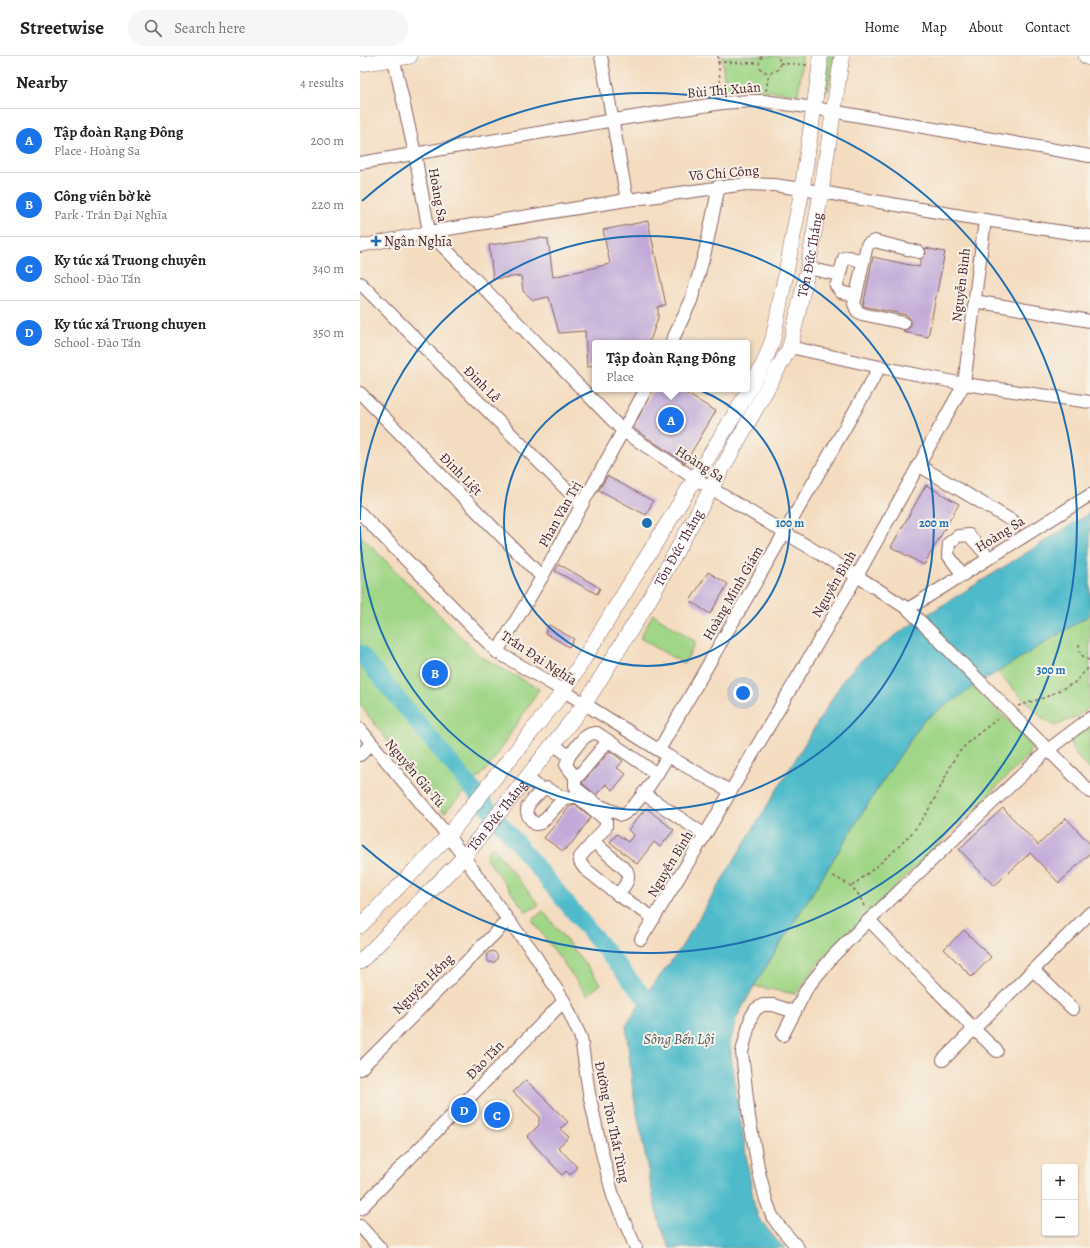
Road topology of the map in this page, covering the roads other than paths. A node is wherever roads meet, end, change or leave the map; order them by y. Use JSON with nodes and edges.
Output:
{"nodes":[{"id":1,"x":410,"y":56,"type":"edge"},
{"id":2,"x":601,"y":56,"type":"edge"},
{"id":3,"x":842,"y":56,"type":"edge"},
{"id":4,"x":1087,"y":56,"type":"edge"},
{"id":5,"x":393,"y":57,"type":"edge"},
{"id":6,"x":1090,"y":57,"type":"edge"},
{"id":7,"x":820,"y":61,"type":"edge"},
{"id":8,"x":360,"y":64,"type":"edge"},
{"id":9,"x":814,"y":108,"type":"junction"},
{"id":10,"x":833,"y":112,"type":"junction"},
{"id":11,"x":614,"y":120,"type":"junction"},
{"id":12,"x":415,"y":154,"type":"junction"},
{"id":13,"x":1090,"y":156,"type":"edge"},
{"id":14,"x":360,"y":163,"type":"edge"},
{"id":15,"x":719,"y":186,"type":"junction"},
{"id":16,"x":802,"y":190,"type":"junction"},
{"id":17,"x":821,"y":192,"type":"junction"},
{"id":18,"x":626,"y":200,"type":"junction"},
{"id":19,"x":984,"y":220,"type":"junction"},
{"id":20,"x":429,"y":232,"type":"junction"},
{"id":21,"x":1090,"y":236,"type":"edge"},
{"id":22,"x":360,"y":246,"type":"edge"},
{"id":23,"x":919,"y":252,"type":"dead end"},
{"id":24,"x":863,"y":262,"type":"junction"},
{"id":25,"x":808,"y":268,"type":"junction"},
{"id":26,"x":839,"y":274,"type":"junction"},
{"id":27,"x":360,"y":283,"type":"edge"},
{"id":28,"x":856,"y":296,"type":"junction"},
{"id":29,"x":974,"y":301,"type":"junction"},
{"id":30,"x":1090,"y":321,"type":"edge"},
{"id":31,"x":904,"y":323,"type":"dead end"},
{"id":32,"x":672,"y":340,"type":"edge"},
{"id":33,"x":790,"y":347,"type":"junction"},
{"id":34,"x":880,"y":367,"type":"junction"},
{"id":35,"x":964,"y":384,"type":"junction"},
{"id":36,"x":750,"y":388,"type":"edge"},
{"id":37,"x":644,"y":392,"type":"edge"},
{"id":38,"x":748,"y":392,"type":"edge"},
{"id":39,"x":360,"y":393,"type":"edge"},
{"id":40,"x":1090,"y":402,"type":"edge"},
{"id":41,"x":623,"y":432,"type":"junction"},
{"id":42,"x":918,"y":465,"type":"junction"},
{"id":43,"x":694,"y":478,"type":"junction"},
{"id":44,"x":712,"y":489,"type":"junction"},
{"id":45,"x":1090,"y":495,"type":"edge"},
{"id":46,"x":582,"y":505,"type":"junction"},
{"id":47,"x":360,"y":513,"type":"edge"},
{"id":48,"x":1014,"y":522,"type":"dead end"},
{"id":49,"x":785,"y":532,"type":"junction"},
{"id":50,"x":989,"y":558,"type":"junction"},
{"id":51,"x":963,"y":575,"type":"junction"},
{"id":52,"x":857,"y":576,"type":"junction"},
{"id":53,"x":542,"y":577,"type":"junction"},
{"id":54,"x":908,"y":609,"type":"junction"},
{"id":55,"x":497,"y":652,"type":"junction"},
{"id":56,"x":564,"y":691,"type":"junction"},
{"id":57,"x":584,"y":705,"type":"junction"},
{"id":58,"x":1090,"y":718,"type":"edge"},
{"id":59,"x":360,"y":730,"type":"edge"},
{"id":60,"x":608,"y":741,"type":"junction"},
{"id":61,"x":371,"y":744,"type":"junction"},
{"id":62,"x":553,"y":744,"type":"junction"},
{"id":63,"x":1049,"y":749,"type":"junction"},
{"id":64,"x":664,"y":753,"type":"junction"},
{"id":65,"x":360,"y":755,"type":"edge"},
{"id":66,"x":569,"y":756,"type":"junction"},
{"id":67,"x":657,"y":774,"type":"junction"},
{"id":68,"x":528,"y":778,"type":"junction"},
{"id":69,"x":576,"y":779,"type":"junction"},
{"id":70,"x":542,"y":790,"type":"junction"},
{"id":71,"x":730,"y":791,"type":"junction"},
{"id":72,"x":1090,"y":792,"type":"edge"},
{"id":73,"x":643,"y":793,"type":"junction"},
{"id":74,"x":564,"y":798,"type":"junction"},
{"id":75,"x":705,"y":835,"type":"junction"},
{"id":76,"x":448,"y":836,"type":"junction"},
{"id":77,"x":594,"y":842,"type":"junction"},
{"id":78,"x":464,"y":857,"type":"junction"},
{"id":79,"x":618,"y":895,"type":"junction"},
{"id":80,"x":1090,"y":914,"type":"edge"},
{"id":81,"x":654,"y":918,"type":"junction"},
{"id":82,"x":508,"y":920,"type":"junction"},
{"id":83,"x":869,"y":920,"type":"junction"},
{"id":84,"x":360,"y":926,"type":"edge"},
{"id":85,"x":641,"y":939,"type":"dead end"},
{"id":86,"x":360,"y":962,"type":"edge"},
{"id":87,"x":1033,"y":970,"type":"junction"},
{"id":88,"x":564,"y":1001,"type":"junction"},
{"id":89,"x":1073,"y":1008,"type":"dead end"},
{"id":90,"x":795,"y":1012,"type":"junction"},
{"id":91,"x":974,"y":1029,"type":"junction"},
{"id":92,"x":783,"y":1035,"type":"dead end"},
{"id":93,"x":997,"y":1050,"type":"dead end"},
{"id":94,"x":943,"y":1060,"type":"dead end"},
{"id":95,"x":360,"y":1069,"type":"edge"},
{"id":96,"x":360,"y":1209,"type":"edge"},
{"id":97,"x":360,"y":1226,"type":"edge"},
{"id":98,"x":380,"y":1248,"type":"edge"},
{"id":99,"x":636,"y":1248,"type":"edge"},
{"id":100,"x":798,"y":1248,"type":"edge"}],
"edges":[{"from":1,"to":5,"type":"main road"},
{"from":2,"to":11,"type":"street"},
{"from":3,"to":10,"type":"main road","name":"Tôn Đức Thắng"},
{"from":4,"to":6,"type":"highway"},
{"from":5,"to":8,"type":"main road"},
{"from":5,"to":12,"type":"street","name":"Hoàng Sa"},
{"from":7,"to":9,"type":"main road","name":"Tôn Đức Thắng"},
{"from":9,"to":10,"type":"street","name":"Bùi Thị Xuân"},
{"from":9,"to":11,"type":"street","name":"Bùi Thị Xuân"},
{"from":9,"to":16,"type":"main road","name":"Tôn Đức Thắng"},
{"from":10,"to":13,"type":"street","name":"Bùi Thị Xuân"},
{"from":10,"to":17,"type":"main road","name":"Tôn Đức Thắng"},
{"from":11,"to":12,"type":"street","name":"Bùi Thị Xuân"},
{"from":11,"to":18,"type":"street"},
{"from":12,"to":14,"type":"street","name":"Bùi Thị Xuân"},
{"from":12,"to":20,"type":"street","name":"Hoàng Sa"},
{"from":15,"to":16,"type":"street","name":"Võ Chí Công"},
{"from":15,"to":18,"type":"street","name":"Võ Chí Công"},
{"from":15,"to":32,"type":"street"},
{"from":16,"to":17,"type":"street","name":"Võ Chí Công"},
{"from":16,"to":36,"type":"main road","name":"Tôn Đức Thắng"},
{"from":17,"to":19,"type":"street","name":"Võ Chí Công"},
{"from":17,"to":25,"type":"main road","name":"Tôn Đức Thắng"},
{"from":18,"to":20,"type":"street","name":"Võ Chí Công"},
{"from":19,"to":21,"type":"street","name":"Võ Chí Công"},
{"from":19,"to":29,"type":"street","name":"Nguyễn Bình"},
{"from":20,"to":22,"type":"street","name":"Võ Chí Công"},
{"from":20,"to":41,"type":"street","name":"Hoàng Sa"},
{"from":23,"to":24,"type":"street"},
{"from":24,"to":26,"type":"street"},
{"from":24,"to":28,"type":"street"},
{"from":25,"to":26,"type":"street"},
{"from":25,"to":33,"type":"main road","name":"Tôn Đức Thắng"},
{"from":26,"to":28,"type":"street"},
{"from":27,"to":46,"type":"street","name":"Đinh Lễ"},
{"from":28,"to":31,"type":"street"},
{"from":29,"to":30,"type":"street"},
{"from":29,"to":35,"type":"street","name":"Nguyễn Bình"},
{"from":33,"to":34,"type":"street"},
{"from":33,"to":44,"type":"main road","name":"Tôn Đức Thắng"},
{"from":34,"to":35,"type":"street"},
{"from":34,"to":49,"type":"street","name":"Hoàng Minh Giám"},
{"from":35,"to":40,"type":"street"},
{"from":35,"to":42,"type":"street","name":"Nguyễn Bình"},
{"from":37,"to":41,"type":"street","name":"Phan Văn Trị"},
{"from":38,"to":43,"type":"main road","name":"Tôn Đức Thắng"},
{"from":39,"to":53,"type":"street","name":"Đinh Liệt"},
{"from":41,"to":43,"type":"street","name":"Hoàng Sa"},
{"from":41,"to":46,"type":"street","name":"Phan Văn Trị"},
{"from":42,"to":48,"type":"street"},
{"from":42,"to":52,"type":"street","name":"Nguyễn Bình"},
{"from":43,"to":44,"type":"street","name":"Hoàng Sa"},
{"from":43,"to":56,"type":"main road","name":"Tôn Đức Thắng"},
{"from":44,"to":49,"type":"street","name":"Hoàng Sa"},
{"from":44,"to":57,"type":"main road","name":"Tôn Đức Thắng"},
{"from":45,"to":50,"type":"street","name":"Hoàng Sa"},
{"from":46,"to":53,"type":"street","name":"Phan Văn Trị"},
{"from":47,"to":55,"type":"street","name":"Trần Đại Nghĩa"},
{"from":49,"to":52,"type":"street","name":"Hoàng Sa"},
{"from":49,"to":64,"type":"street","name":"Hoàng Minh Giám"},
{"from":50,"to":51,"type":"street","name":"Hoàng Sa"},
{"from":50,"to":51,"type":"street"},
{"from":51,"to":54,"type":"street","name":"Hoàng Sa"},
{"from":52,"to":54,"type":"street","name":"Hoàng Sa"},
{"from":52,"to":71,"type":"street","name":"Nguyễn Bình"},
{"from":53,"to":55,"type":"street","name":"Phan Văn Trị"},
{"from":54,"to":63,"type":"street"},
{"from":55,"to":56,"type":"street","name":"Trần Đại Nghĩa"},
{"from":56,"to":57,"type":"street","name":"Trần Đại Nghĩa"},
{"from":56,"to":76,"type":"main road","name":"Tôn Đức Thắng"},
{"from":57,"to":62,"type":"main road","name":"Tôn Đức Thắng"},
{"from":57,"to":64,"type":"street","name":"Trần Đại Nghĩa"},
{"from":58,"to":63,"type":"street"},
{"from":59,"to":61,"type":"street","name":"Nguyễn Gia Tú"},
{"from":60,"to":66,"type":"street"},
{"from":60,"to":67,"type":"street"},
{"from":60,"to":69,"type":"street"},
{"from":61,"to":65,"type":"street"},
{"from":61,"to":76,"type":"street","name":"Nguyễn Gia Tú"},
{"from":62,"to":66,"type":"street"},
{"from":62,"to":68,"type":"main road","name":"Tôn Đức Thắng"},
{"from":63,"to":72,"type":"street"},
{"from":63,"to":83,"type":"street"},
{"from":64,"to":67,"type":"street","name":"Hoàng Minh Giám"},
{"from":64,"to":71,"type":"street","name":"Trần Đại Nghĩa"},
{"from":66,"to":69,"type":"street"},
{"from":67,"to":73,"type":"street","name":"Hoàng Minh Giám"},
{"from":68,"to":70,"type":"street"},
{"from":68,"to":78,"type":"main road","name":"Tôn Đức Thắng"},
{"from":69,"to":73,"type":"street","name":"Hoàng Minh Giám"},
{"from":70,"to":74,"type":"street"},
{"from":70,"to":74,"type":"street"},
{"from":71,"to":75,"type":"street","name":"Nguyễn Bình"},
{"from":73,"to":75,"type":"street"},
{"from":74,"to":77,"type":"street"},
{"from":75,"to":81,"type":"street","name":"Nguyễn Bình"},
{"from":76,"to":78,"type":"street","name":"Nguyễn Gia Tú"},
{"from":76,"to":84,"type":"main road","name":"Tôn Đức Thắng"},
{"from":77,"to":79,"type":"street"},
{"from":77,"to":79,"type":"street"},
{"from":78,"to":82,"type":"street","name":"Nguyễn Gia Tú"},
{"from":78,"to":86,"type":"main road","name":"Tôn Đức Thắng"},
{"from":79,"to":81,"type":"street"},
{"from":80,"to":87,"type":"street"},
{"from":81,"to":85,"type":"street","name":"Nguyễn Bình"},
{"from":82,"to":88,"type":"street","name":"Đường Tôn Thất Tùng"},
{"from":82,"to":95,"type":"street","name":"Nguyên Hồng"},
{"from":83,"to":90,"type":"street"},
{"from":83,"to":91,"type":"street"},
{"from":87,"to":89,"type":"street"},
{"from":87,"to":91,"type":"street"},
{"from":88,"to":96,"type":"street","name":"Đào Tấn"},
{"from":88,"to":99,"type":"street","name":"Đường Tôn Thất Tùng"},
{"from":90,"to":92,"type":"street"},
{"from":90,"to":100,"type":"street"},
{"from":91,"to":93,"type":"street"},
{"from":91,"to":94,"type":"street"},
{"from":97,"to":98,"type":"street"}]}
